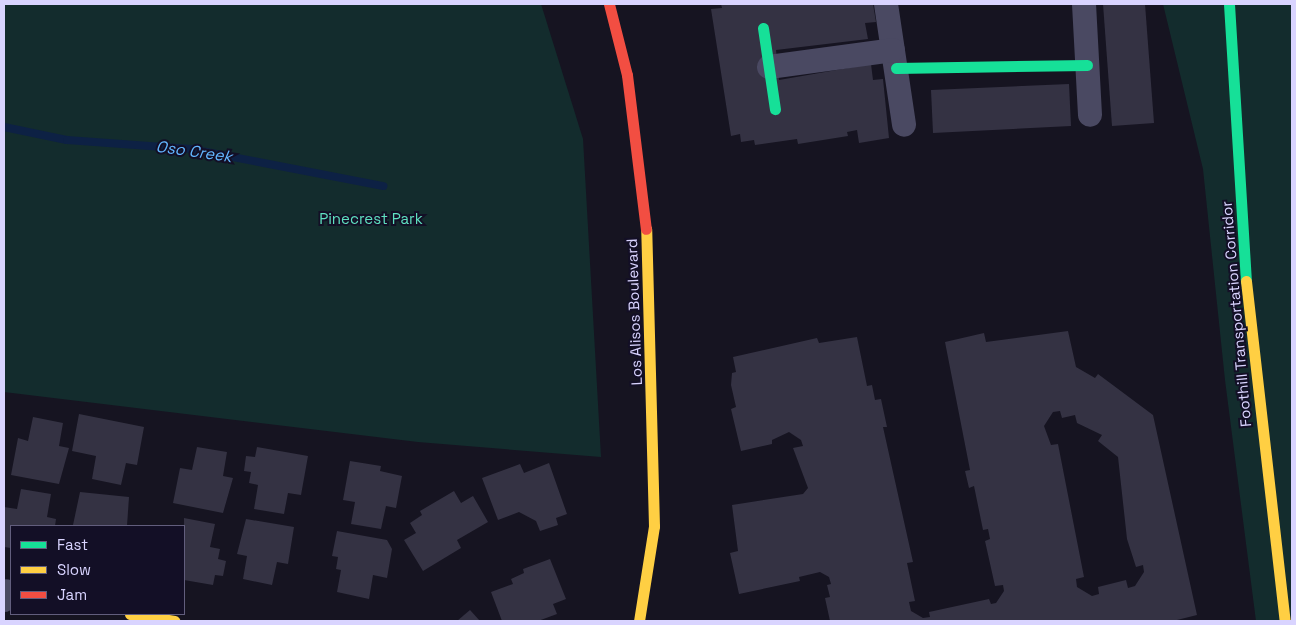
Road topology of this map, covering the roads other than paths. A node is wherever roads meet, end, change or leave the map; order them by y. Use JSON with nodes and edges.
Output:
{"nodes":[{"id":1,"x":609,"y":4,"type":"edge"},
{"id":2,"x":886,"y":4,"type":"edge"},
{"id":3,"x":1084,"y":4,"type":"edge"},
{"id":4,"x":1229,"y":4,"type":"edge"},
{"id":5,"x":764,"y":28,"type":"dead end"},
{"id":6,"x":894,"y":59,"type":"junction"},
{"id":7,"x":1087,"y":65,"type":"junction"},
{"id":8,"x":769,"y":67,"type":"junction"},
{"id":9,"x":775,"y":109,"type":"dead end"},
{"id":10,"x":1090,"y":115,"type":"dead end"},
{"id":11,"x":904,"y":126,"type":"dead end"},
{"id":12,"x":136,"y":615,"type":"edge"},
{"id":13,"x":174,"y":621,"type":"edge"},
{"id":14,"x":639,"y":621,"type":"edge"},
{"id":15,"x":1285,"y":621,"type":"edge"}],
"edges":[{"from":1,"to":14,"type":"main road","name":"Los Alisos Boulevard"},
{"from":2,"to":6,"type":"street"},
{"from":3,"to":7,"type":"street"},
{"from":4,"to":15,"type":"main road","name":"Foothill Transportation Corridor"},
{"from":5,"to":8,"type":"main road"},
{"from":6,"to":7,"type":"main road"},
{"from":6,"to":8,"type":"street"},
{"from":6,"to":11,"type":"street"},
{"from":7,"to":10,"type":"street"},
{"from":8,"to":9,"type":"main road"},
{"from":12,"to":13,"type":"main road"}]}
